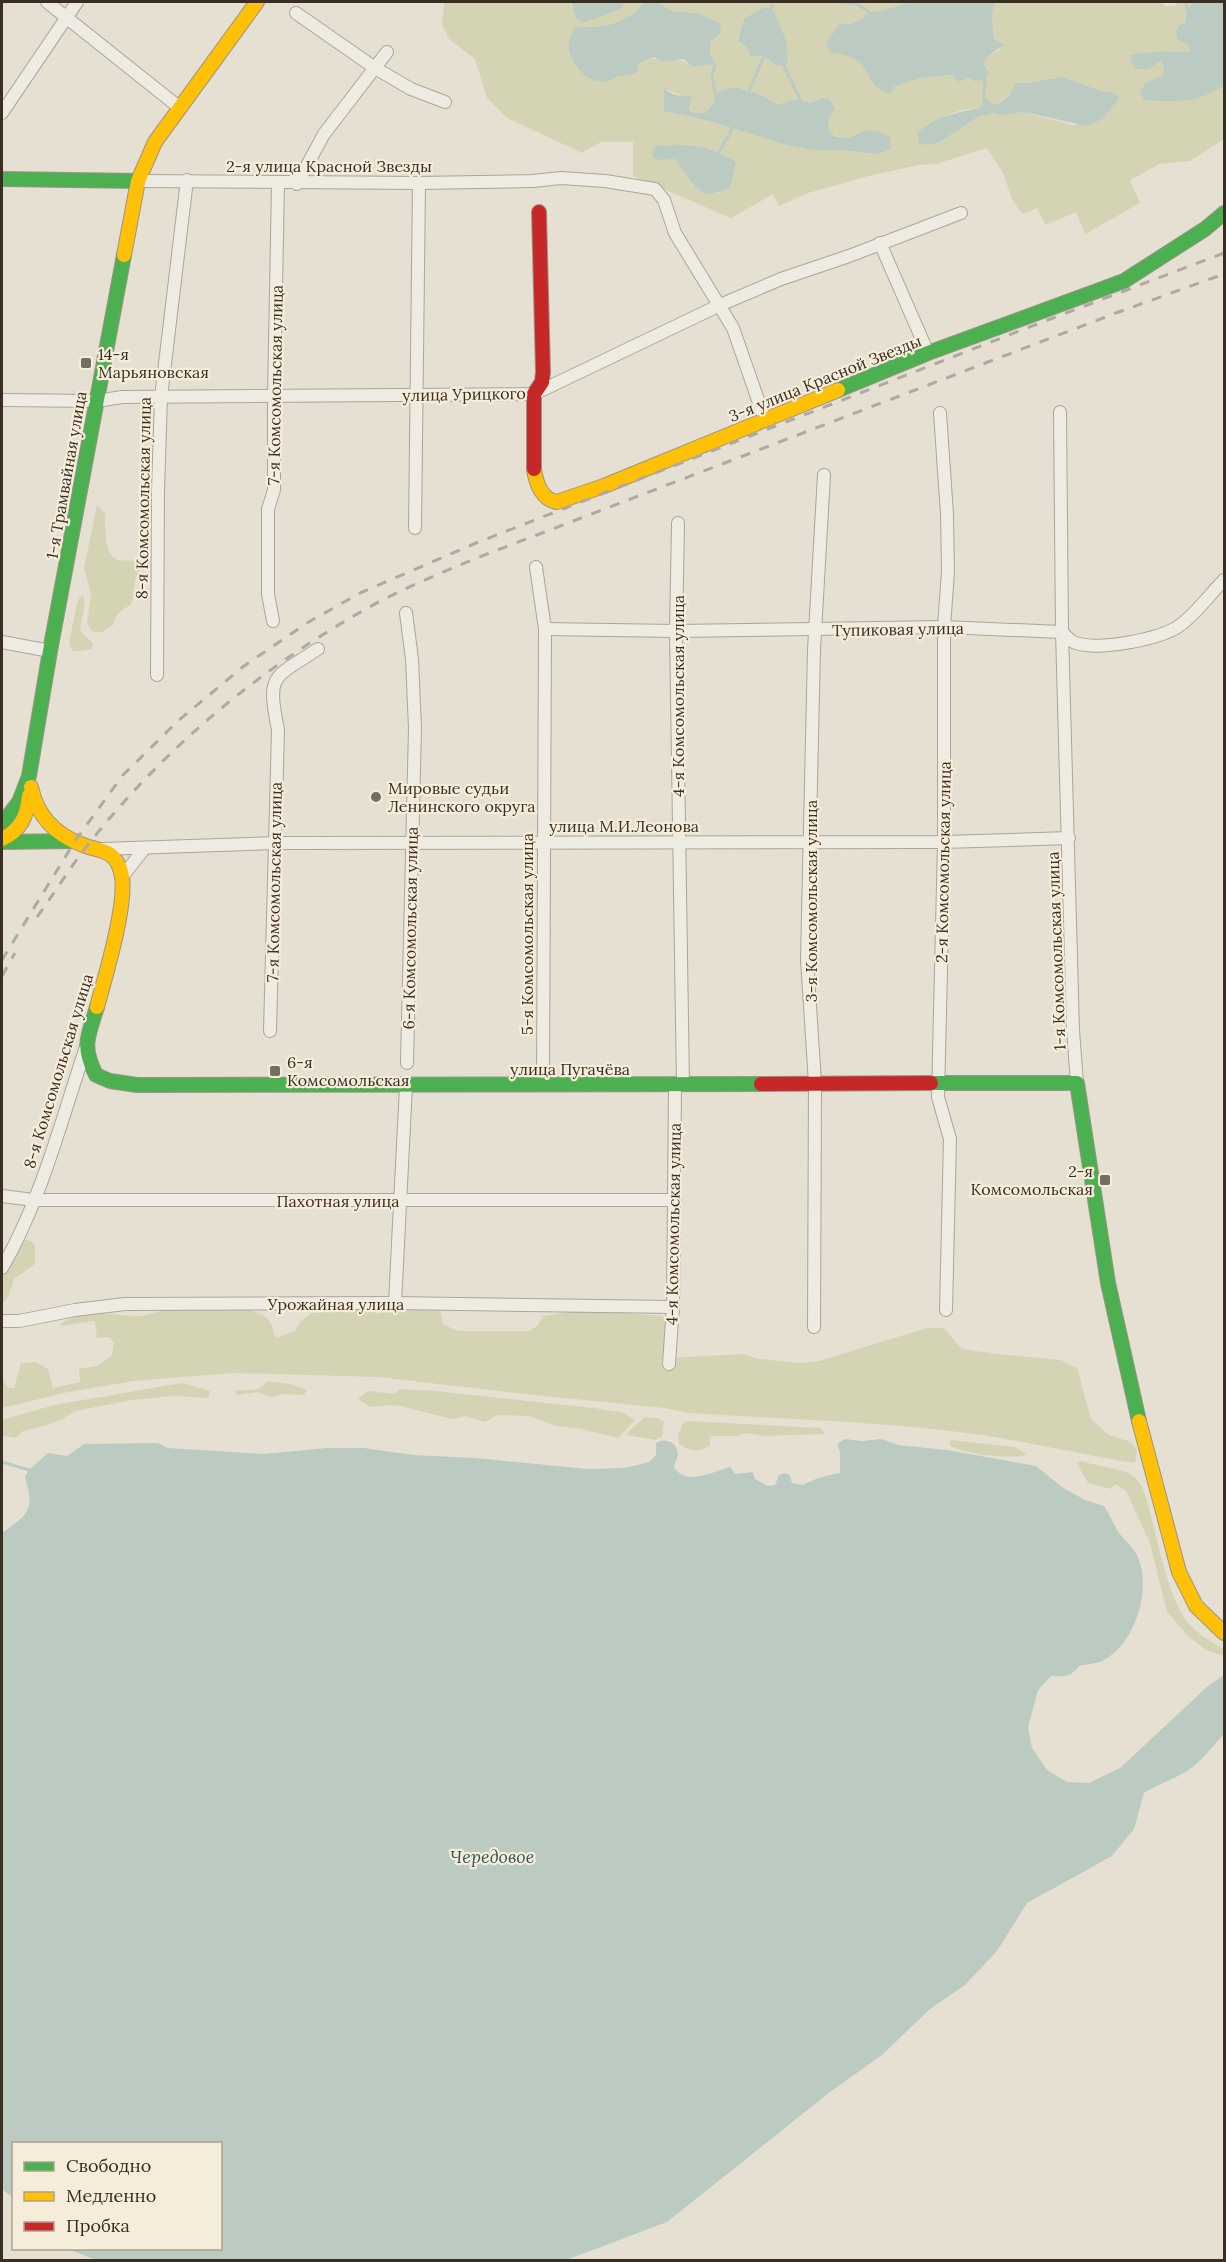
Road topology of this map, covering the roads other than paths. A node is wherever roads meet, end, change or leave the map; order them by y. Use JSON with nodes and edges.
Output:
{"nodes":[{"id":1,"x":47,"y":2,"type":"edge"},
{"id":2,"x":77,"y":2,"type":"edge"},
{"id":3,"x":257,"y":2,"type":"edge"},
{"id":4,"x":296,"y":13,"type":"dead end"},
{"id":5,"x":66,"y":17,"type":"junction"},
{"id":6,"x":387,"y":52,"type":"dead end"},
{"id":7,"x":375,"y":68,"type":"junction"},
{"id":8,"x":445,"y":102,"type":"dead end"},
{"id":9,"x":180,"y":108,"type":"junction"},
{"id":10,"x":2,"y":113,"type":"edge"},
{"id":11,"x":2,"y":179,"type":"edge"},
{"id":12,"x":187,"y":180,"type":"junction"},
{"id":13,"x":138,"y":182,"type":"junction"},
{"id":14,"x":419,"y":183,"type":"junction"},
{"id":15,"x":278,"y":184,"type":"junction"},
{"id":16,"x":297,"y":184,"type":"junction"},
{"id":17,"x":539,"y":212,"type":"dead end"},
{"id":18,"x":961,"y":213,"type":"dead end"},
{"id":19,"x":1224,"y":213,"type":"edge"},
{"id":20,"x":880,"y":243,"type":"junction"},
{"id":21,"x":720,"y":305,"type":"junction"},
{"id":22,"x":928,"y":353,"type":"junction"},
{"id":23,"x":534,"y":393,"type":"junction"},
{"id":24,"x":417,"y":394,"type":"junction"},
{"id":25,"x":274,"y":396,"type":"junction"},
{"id":26,"x":161,"y":397,"type":"junction"},
{"id":27,"x":2,"y":400,"type":"edge"},
{"id":28,"x":97,"y":401,"type":"junction"},
{"id":29,"x":1060,"y":412,"type":"dead end"},
{"id":30,"x":940,"y":413,"type":"dead end"},
{"id":31,"x":765,"y":420,"type":"junction"},
{"id":32,"x":824,"y":475,"type":"dead end"},
{"id":33,"x":678,"y":524,"type":"dead end"},
{"id":34,"x":416,"y":528,"type":"dead end"},
{"id":35,"x":536,"y":567,"type":"dead end"},
{"id":36,"x":1224,"y":580,"type":"edge"},
{"id":37,"x":406,"y":613,"type":"dead end"},
{"id":38,"x":273,"y":621,"type":"dead end"},
{"id":39,"x":944,"y":627,"type":"junction"},
{"id":40,"x":545,"y":630,"type":"junction"},
{"id":41,"x":816,"y":630,"type":"junction"},
{"id":42,"x":676,"y":631,"type":"junction"},
{"id":43,"x":1062,"y":632,"type":"junction"},
{"id":44,"x":2,"y":642,"type":"edge"},
{"id":45,"x":318,"y":649,"type":"dead end"},
{"id":46,"x":50,"y":651,"type":"junction"},
{"id":47,"x":157,"y":675,"type":"dead end"},
{"id":48,"x":29,"y":776,"type":"junction"},
{"id":49,"x":24,"y":794,"type":"junction"},
{"id":50,"x":23,"y":822,"type":"junction"},
{"id":51,"x":2,"y":824,"type":"edge"},
{"id":52,"x":47,"y":825,"type":"junction"},
{"id":53,"x":2,"y":829,"type":"edge"},
{"id":54,"x":1069,"y":838,"type":"junction"},
{"id":55,"x":2,"y":841,"type":"edge"},
{"id":56,"x":35,"y":841,"type":"junction"},
{"id":57,"x":810,"y":842,"type":"junction"},
{"id":58,"x":275,"y":843,"type":"junction"},
{"id":59,"x":412,"y":843,"type":"junction"},
{"id":60,"x":543,"y":843,"type":"junction"},
{"id":61,"x":679,"y":843,"type":"junction"},
{"id":62,"x":944,"y":843,"type":"junction"},
{"id":63,"x":81,"y":844,"type":"junction"},
{"id":64,"x":102,"y":849,"type":"junction"},
{"id":65,"x":144,"y":849,"type":"junction"},
{"id":66,"x":122,"y":877,"type":"junction"},
{"id":67,"x":270,"y":1031,"type":"dead end"},
{"id":68,"x":86,"y":1046,"type":"junction"},
{"id":69,"x":407,"y":1063,"type":"dead end"},
{"id":70,"x":96,"y":1075,"type":"junction"},
{"id":71,"x":814,"y":1083,"type":"junction"},
{"id":72,"x":938,"y":1083,"type":"junction"},
{"id":73,"x":1077,"y":1083,"type":"junction"},
{"id":74,"x":543,"y":1085,"type":"junction"},
{"id":75,"x":679,"y":1085,"type":"junction"},
{"id":76,"x":406,"y":1086,"type":"junction"},
{"id":77,"x":72,"y":1088,"type":"junction"},
{"id":78,"x":2,"y":1196,"type":"edge"},
{"id":79,"x":34,"y":1200,"type":"junction"},
{"id":80,"x":675,"y":1200,"type":"junction"},
{"id":81,"x":399,"y":1201,"type":"junction"},
{"id":82,"x":2,"y":1268,"type":"edge"},
{"id":83,"x":395,"y":1303,"type":"junction"},
{"id":84,"x":673,"y":1307,"type":"junction"},
{"id":85,"x":946,"y":1310,"type":"dead end"},
{"id":86,"x":2,"y":1321,"type":"edge"},
{"id":87,"x":814,"y":1327,"type":"dead end"},
{"id":88,"x":669,"y":1364,"type":"dead end"},
{"id":89,"x":1224,"y":1633,"type":"edge"}],
"edges":[{"from":1,"to":5,"type":"street"},
{"from":2,"to":5,"type":"street"},
{"from":3,"to":9,"type":"main road","name":"1-я Трамвайная улица"},
{"from":4,"to":7,"type":"street"},
{"from":5,"to":9,"type":"street"},
{"from":5,"to":10,"type":"street"},
{"from":6,"to":7,"type":"street"},
{"from":7,"to":8,"type":"street"},
{"from":7,"to":16,"type":"street"},
{"from":9,"to":13,"type":"main road","name":"1-я Трамвайная улица"},
{"from":11,"to":13,"type":"main road","name":"2-я улица Красной Звезды"},
{"from":12,"to":13,"type":"street","name":"2-я улица Красной Звезды"},
{"from":12,"to":15,"type":"street","name":"2-я улица Красной Звезды"},
{"from":12,"to":26,"type":"street","name":"8-я Комсомольская улица"},
{"from":13,"to":28,"type":"main road","name":"1-я Трамвайная улица"},
{"from":14,"to":16,"type":"street","name":"2-я улица Красной Звезды"},
{"from":14,"to":21,"type":"street","name":"2-я улица Красной Звезды"},
{"from":14,"to":24,"type":"street"},
{"from":15,"to":16,"type":"street","name":"2-я улица Красной Звезды"},
{"from":15,"to":25,"type":"street","name":"7-я Комсомольская улица"},
{"from":17,"to":23,"type":"main road"},
{"from":18,"to":20,"type":"street","name":"улица Урицкого"},
{"from":19,"to":22,"type":"main road","name":"3-я улица Красной Звезды"},
{"from":20,"to":21,"type":"street","name":"улица Урицкого"},
{"from":20,"to":22,"type":"street"},
{"from":21,"to":23,"type":"street","name":"улица Урицкого"},
{"from":21,"to":31,"type":"street"},
{"from":22,"to":31,"type":"main road","name":"3-я улица Красной Звезды"},
{"from":23,"to":24,"type":"street","name":"улица Урицкого"},
{"from":23,"to":31,"type":"main road","name":"3-я улица Красной Звезды"},
{"from":24,"to":25,"type":"street","name":"улица Урицкого"},
{"from":24,"to":34,"type":"street"},
{"from":25,"to":26,"type":"street","name":"улица Урицкого"},
{"from":25,"to":38,"type":"street","name":"7-я Комсомольская улица"},
{"from":26,"to":28,"type":"street","name":"улица Урицкого"},
{"from":26,"to":47,"type":"street","name":"8-я Комсомольская улица"},
{"from":27,"to":28,"type":"street","name":"улица Урицкого"},
{"from":28,"to":46,"type":"main road","name":"1-я Трамвайная улица"},
{"from":29,"to":43,"type":"street","name":"1-я Комсомольская улица"},
{"from":30,"to":39,"type":"street","name":"2-я Комсомольская улица"},
{"from":32,"to":41,"type":"street","name":"3-я Комсомольская улица"},
{"from":33,"to":42,"type":"street","name":"4-я Комсомольская улица"},
{"from":35,"to":40,"type":"street","name":"5-я Комсомольская улица"},
{"from":36,"to":43,"type":"street","name":"Тупиковая улица"},
{"from":37,"to":59,"type":"street","name":"6-я Комсомольская улица"},
{"from":39,"to":41,"type":"street","name":"Тупиковая улица"},
{"from":39,"to":43,"type":"street","name":"Тупиковая улица"},
{"from":39,"to":62,"type":"street","name":"2-я Комсомольская улица"},
{"from":40,"to":42,"type":"street","name":"Тупиковая улица"},
{"from":40,"to":60,"type":"street","name":"5-я Комсомольская улица"},
{"from":41,"to":42,"type":"street","name":"Тупиковая улица"},
{"from":41,"to":57,"type":"street","name":"3-я Комсомольская улица"},
{"from":42,"to":61,"type":"street","name":"4-я Комсомольская улица"},
{"from":43,"to":54,"type":"street","name":"1-я Комсомольская улица"},
{"from":44,"to":46,"type":"street"},
{"from":45,"to":58,"type":"street","name":"7-я Комсомольская улица"},
{"from":46,"to":48,"type":"main road","name":"1-я Трамвайная улица"},
{"from":48,"to":49,"type":"main road"},
{"from":48,"to":50,"type":"main road"},
{"from":48,"to":52,"type":"main road"},
{"from":49,"to":50,"type":"main road"},
{"from":49,"to":51,"type":"main road"},
{"from":50,"to":52,"type":"main road"},
{"from":50,"to":53,"type":"main road"},
{"from":50,"to":55,"type":"main road"},
{"from":50,"to":56,"type":"main road"},
{"from":52,"to":63,"type":"main road"},
{"from":54,"to":62,"type":"street","name":"улица М.И.Леонова"},
{"from":54,"to":73,"type":"street","name":"1-я Комсомольская улица"},
{"from":55,"to":56,"type":"main road"},
{"from":56,"to":63,"type":"main road"},
{"from":57,"to":61,"type":"street","name":"улица М.И.Леонова"},
{"from":57,"to":62,"type":"street","name":"улица М.И.Леонова"},
{"from":57,"to":71,"type":"street","name":"3-я Комсомольская улица"},
{"from":58,"to":59,"type":"street","name":"улица М.И.Леонова"},
{"from":58,"to":65,"type":"street","name":"улица М.И.Леонова"},
{"from":58,"to":67,"type":"street","name":"7-я Комсомольская улица"},
{"from":59,"to":60,"type":"street","name":"улица М.И.Леонова"},
{"from":59,"to":69,"type":"street","name":"6-я Комсомольская улица"},
{"from":60,"to":61,"type":"street","name":"улица М.И.Леонова"},
{"from":60,"to":74,"type":"street","name":"5-я Комсомольская улица"},
{"from":61,"to":75,"type":"street","name":"4-я Комсомольская улица"},
{"from":62,"to":72,"type":"street","name":"2-я Комсомольская улица"},
{"from":63,"to":64,"type":"main road","name":"улица М.И.Леонова"},
{"from":63,"to":66,"type":"main road"},
{"from":64,"to":65,"type":"street","name":"улица М.И.Леонова"},
{"from":64,"to":66,"type":"main road"},
{"from":65,"to":66,"type":"street"},
{"from":66,"to":68,"type":"main road","name":"8-я Комсомольская улица"},
{"from":68,"to":70,"type":"main road"},
{"from":68,"to":77,"type":"street","name":"8-я Комсомольская улица"},
{"from":70,"to":76,"type":"main road","name":"улица Пугачёва"},
{"from":70,"to":77,"type":"street"},
{"from":71,"to":72,"type":"main road","name":"улица Пугачёва"},
{"from":71,"to":75,"type":"main road","name":"улица Пугачёва"},
{"from":71,"to":87,"type":"street","name":"3-я Комсомольская улица"},
{"from":72,"to":73,"type":"main road","name":"улица Пугачёва"},
{"from":72,"to":85,"type":"street","name":"2-я Комсомольская улица"},
{"from":73,"to":89,"type":"main road","name":"1-я Комсомольская улица"},
{"from":74,"to":75,"type":"main road","name":"улица Пугачёва"},
{"from":74,"to":76,"type":"main road","name":"улица Пугачёва"},
{"from":75,"to":80,"type":"street","name":"4-я Комсомольская улица"},
{"from":76,"to":81,"type":"street"},
{"from":77,"to":79,"type":"street","name":"8-я Комсомольская улица"},
{"from":78,"to":79,"type":"street","name":"Пахотная улица"},
{"from":79,"to":81,"type":"street","name":"Пахотная улица"},
{"from":79,"to":82,"type":"street","name":"8-я Комсомольская улица"},
{"from":80,"to":81,"type":"street","name":"Пахотная улица"},
{"from":80,"to":84,"type":"street","name":"4-я Комсомольская улица"},
{"from":81,"to":83,"type":"street"},
{"from":83,"to":84,"type":"street","name":"Урожайная улица"},
{"from":83,"to":86,"type":"street","name":"Урожайная улица"},
{"from":84,"to":88,"type":"street","name":"4-я Комсомольская улица"}]}
